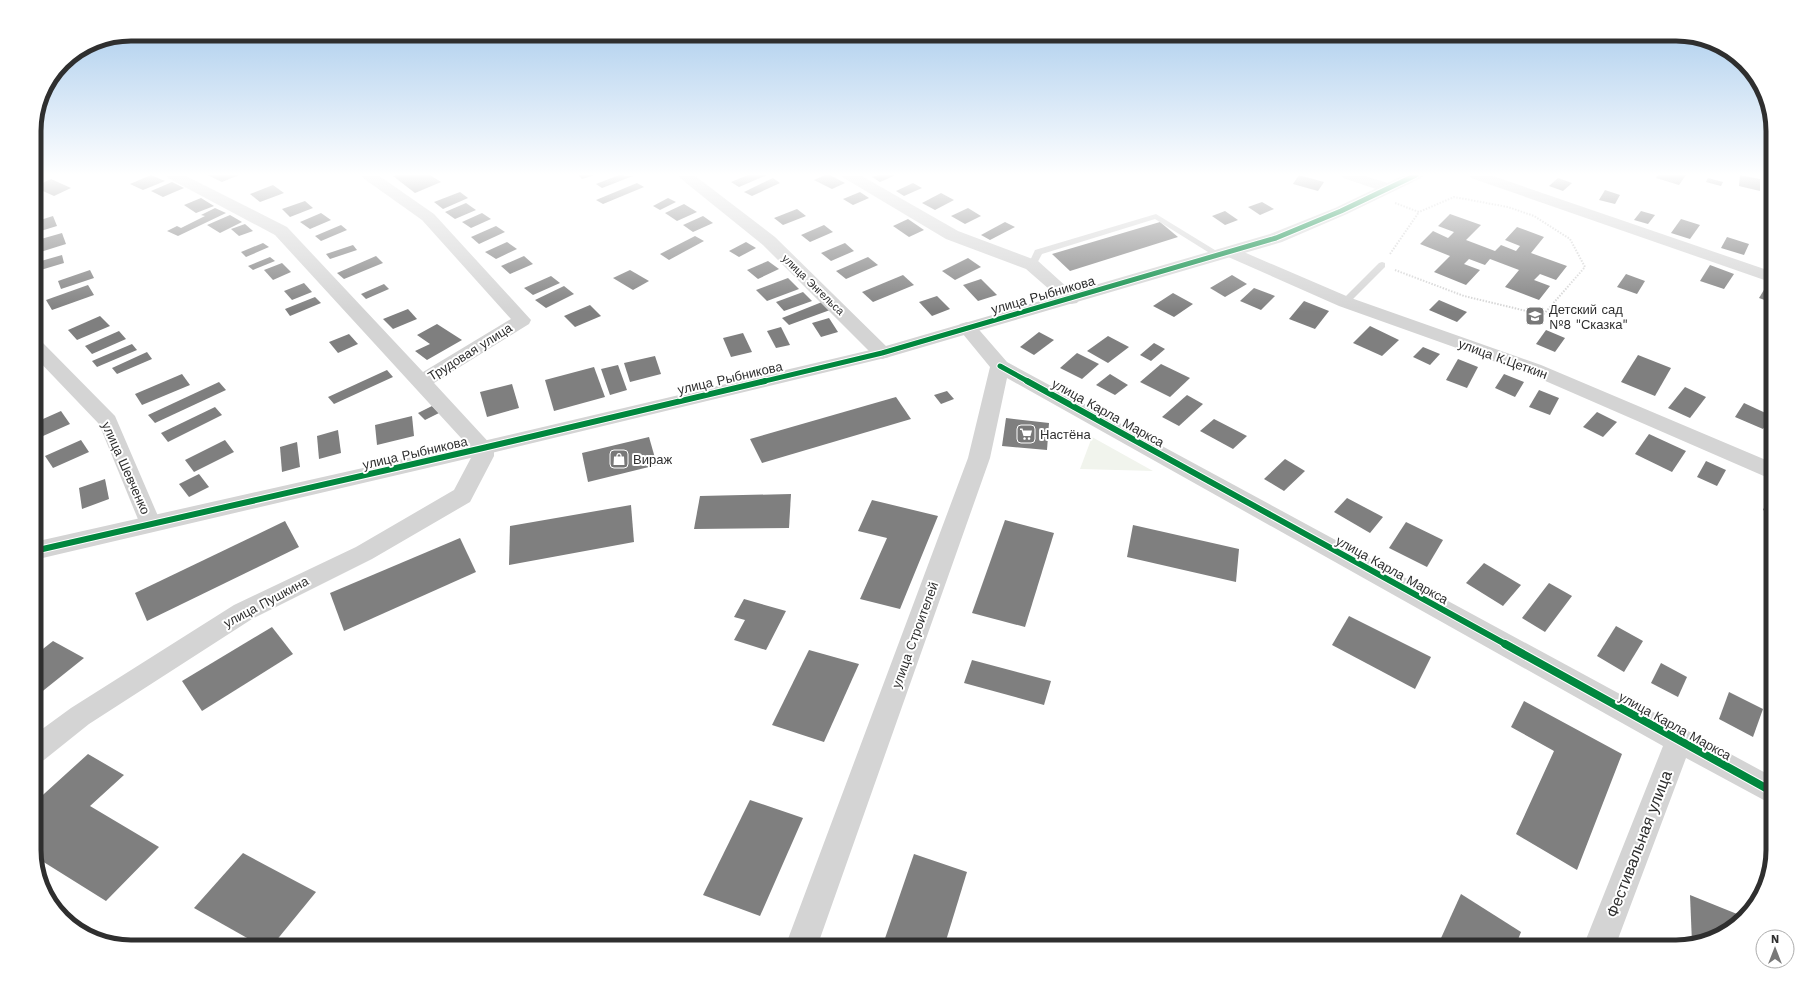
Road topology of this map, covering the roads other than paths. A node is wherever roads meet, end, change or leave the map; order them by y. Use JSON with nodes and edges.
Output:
{"nodes":[{"id":1,"x":263,"y":221,"type":"edge"},
{"id":2,"x":431,"y":221,"type":"edge"},
{"id":3,"x":743,"y":221,"type":"edge"},
{"id":4,"x":928,"y":221,"type":"edge"},
{"id":5,"x":1140,"y":221,"type":"edge"},
{"id":6,"x":1165,"y":221,"type":"edge"},
{"id":7,"x":1315,"y":221,"type":"edge"},
{"id":8,"x":1608,"y":221,"type":"edge"},
{"id":9,"x":1225,"y":253,"type":"junction"},
{"id":10,"x":1032,"y":265,"type":"junction"},
{"id":11,"x":1382,"y":265,"type":"road end"},
{"id":12,"x":1766,"y":276,"type":"edge"},
{"id":13,"x":1071,"y":298,"type":"junction"},
{"id":14,"x":1345,"y":302,"type":"junction"},
{"id":15,"x":967,"y":328,"type":"junction"},
{"id":16,"x":41,"y":352,"type":"edge"},
{"id":17,"x":882,"y":353,"type":"junction"},
{"id":18,"x":1000,"y":366,"type":"junction"},
{"id":19,"x":421,"y":382,"type":"junction"},
{"id":20,"x":483,"y":448,"type":"junction"},
{"id":21,"x":1766,"y":469,"type":"edge"},
{"id":22,"x":150,"y":523,"type":"junction"},
{"id":23,"x":41,"y":549,"type":"edge"},
{"id":24,"x":1678,"y":740,"type":"junction"},
{"id":25,"x":41,"y":746,"type":"edge"},
{"id":26,"x":1766,"y":788,"type":"edge"},
{"id":27,"x":804,"y":940,"type":"edge"},
{"id":28,"x":1602,"y":940,"type":"edge"}],
"edges":[{"from":1,"to":19,"type":"street","name":"улица Рыбникова"},
{"from":2,"to":19,"type":"street","name":"Трудовая улица"},
{"from":3,"to":17,"type":"street","name":"улица Энгельса"},
{"from":4,"to":10,"type":"street"},
{"from":5,"to":10,"type":"lane"},
{"from":6,"to":9,"type":"lane"},
{"from":7,"to":9,"type":"street","name":"улица Рыбникова"},
{"from":8,"to":12,"type":"street"},
{"from":9,"to":13,"type":"street","name":"улица Рыбникова"},
{"from":9,"to":14,"type":"street","name":"улица К.Цеткин"},
{"from":10,"to":13,"type":"street"},
{"from":11,"to":14,"type":"lane"},
{"from":13,"to":15,"type":"street","name":"улица Рыбникова"},
{"from":14,"to":21,"type":"street","name":"улица К.Цеткин"},
{"from":15,"to":17,"type":"street","name":"улица Рыбникова"},
{"from":15,"to":18,"type":"street"},
{"from":16,"to":22,"type":"street","name":"улица Шевченко"},
{"from":17,"to":20,"type":"street","name":"улица Рыбникова"},
{"from":18,"to":24,"type":"street","name":"улица Карла Маркса"},
{"from":18,"to":27,"type":"street","name":"улица Строителей"},
{"from":19,"to":20,"type":"street","name":"улица Рыбникова"},
{"from":20,"to":22,"type":"street","name":"улица Рыбникова"},
{"from":20,"to":25,"type":"street","name":"улица Пушкина"},
{"from":22,"to":23,"type":"street","name":"улица Рыбникова"},
{"from":24,"to":26,"type":"street","name":"улица Карла Маркса"},
{"from":24,"to":28,"type":"street","name":"Фестивальная улица"}]}
